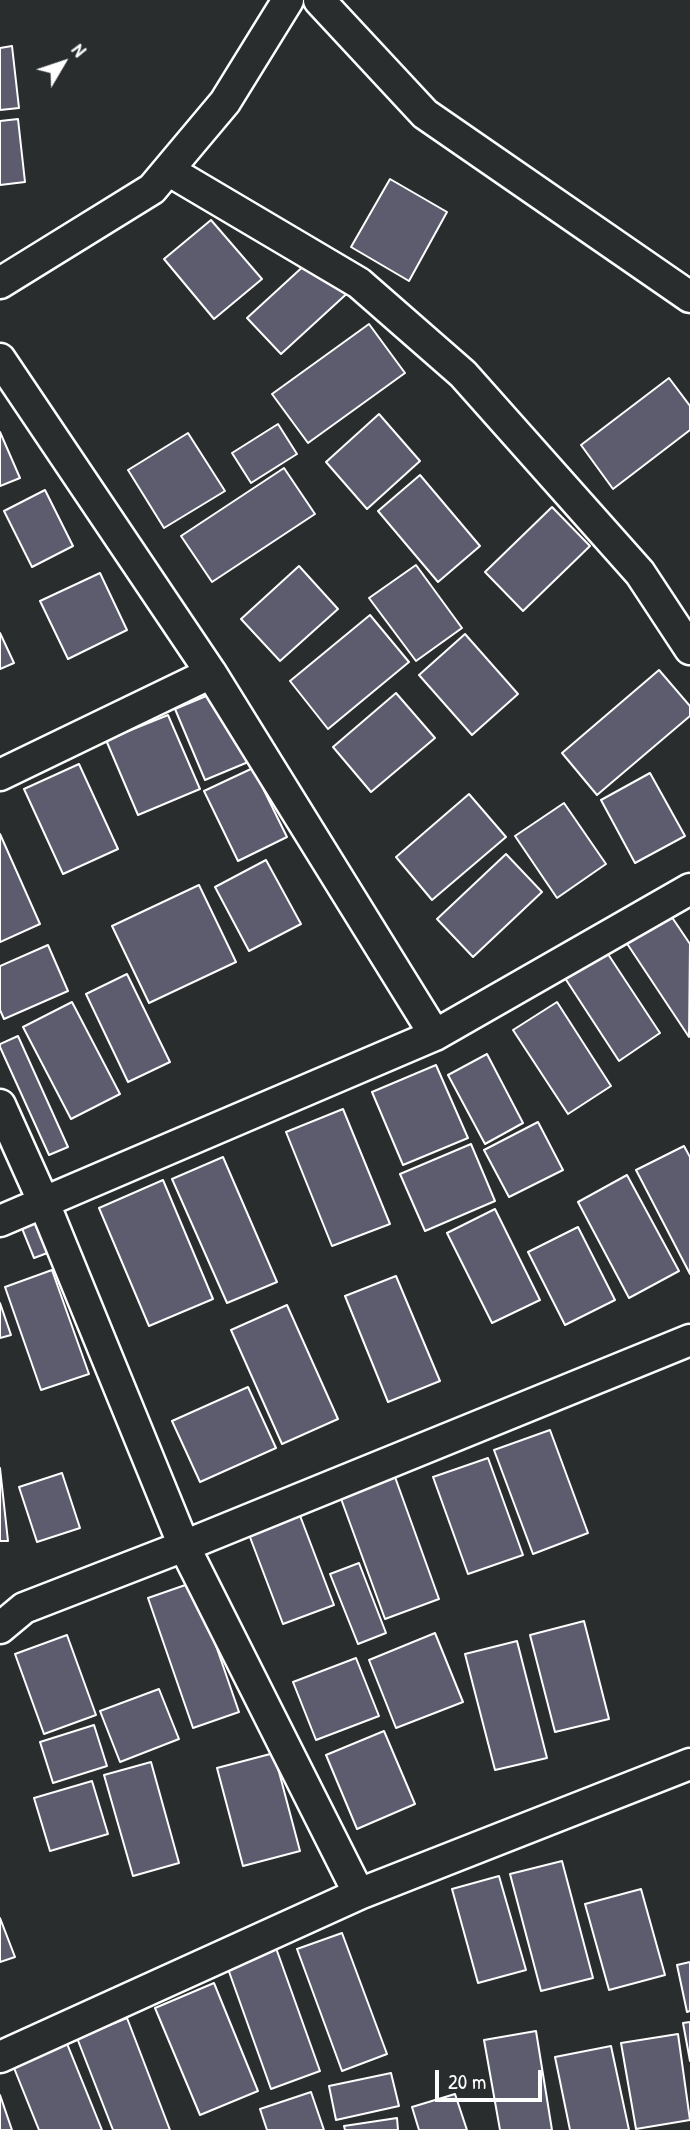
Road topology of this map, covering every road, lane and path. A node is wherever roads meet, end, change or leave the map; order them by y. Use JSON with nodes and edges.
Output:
{"nodes":[{"id":1,"x":288,"y":0,"type":"edge"},
{"id":2,"x":320,"y":0,"type":"edge"},
{"id":3,"x":168,"y":170,"type":"junction"},
{"id":4,"x":0,"y":283,"type":"edge"},
{"id":5,"x":690,"y":298,"type":"edge"},
{"id":6,"x":0,"y":359,"type":"edge"},
{"id":7,"x":690,"y":649,"type":"edge"},
{"id":8,"x":211,"y":673,"type":"junction"},
{"id":9,"x":0,"y":775,"type":"edge"},
{"id":10,"x":690,"y":889,"type":"edge"},
{"id":11,"x":435,"y":1035,"type":"junction"},
{"id":12,"x":0,"y":1105,"type":"edge"},
{"id":13,"x":44,"y":1203,"type":"junction"},
{"id":14,"x":0,"y":1221,"type":"edge"},
{"id":15,"x":690,"y":1339,"type":"edge"},
{"id":16,"x":184,"y":1546,"type":"junction"},
{"id":17,"x":0,"y":1628,"type":"edge"},
{"id":18,"x":690,"y":1764,"type":"edge"},
{"id":19,"x":359,"y":1894,"type":"junction"},
{"id":20,"x":0,"y":2057,"type":"edge"}],
"edges":[{"from":1,"to":3,"type":"street"},
{"from":2,"to":5,"type":"street"},
{"from":3,"to":4,"type":"street"},
{"from":3,"to":7,"type":"street"},
{"from":6,"to":8,"type":"street"},
{"from":8,"to":9,"type":"street"},
{"from":8,"to":11,"type":"street"},
{"from":10,"to":11,"type":"street"},
{"from":11,"to":13,"type":"street"},
{"from":12,"to":13,"type":"street"},
{"from":13,"to":14,"type":"street"},
{"from":13,"to":16,"type":"street"},
{"from":15,"to":16,"type":"street"},
{"from":16,"to":17,"type":"street"},
{"from":16,"to":19,"type":"street"},
{"from":18,"to":19,"type":"street"},
{"from":19,"to":20,"type":"street"}]}
